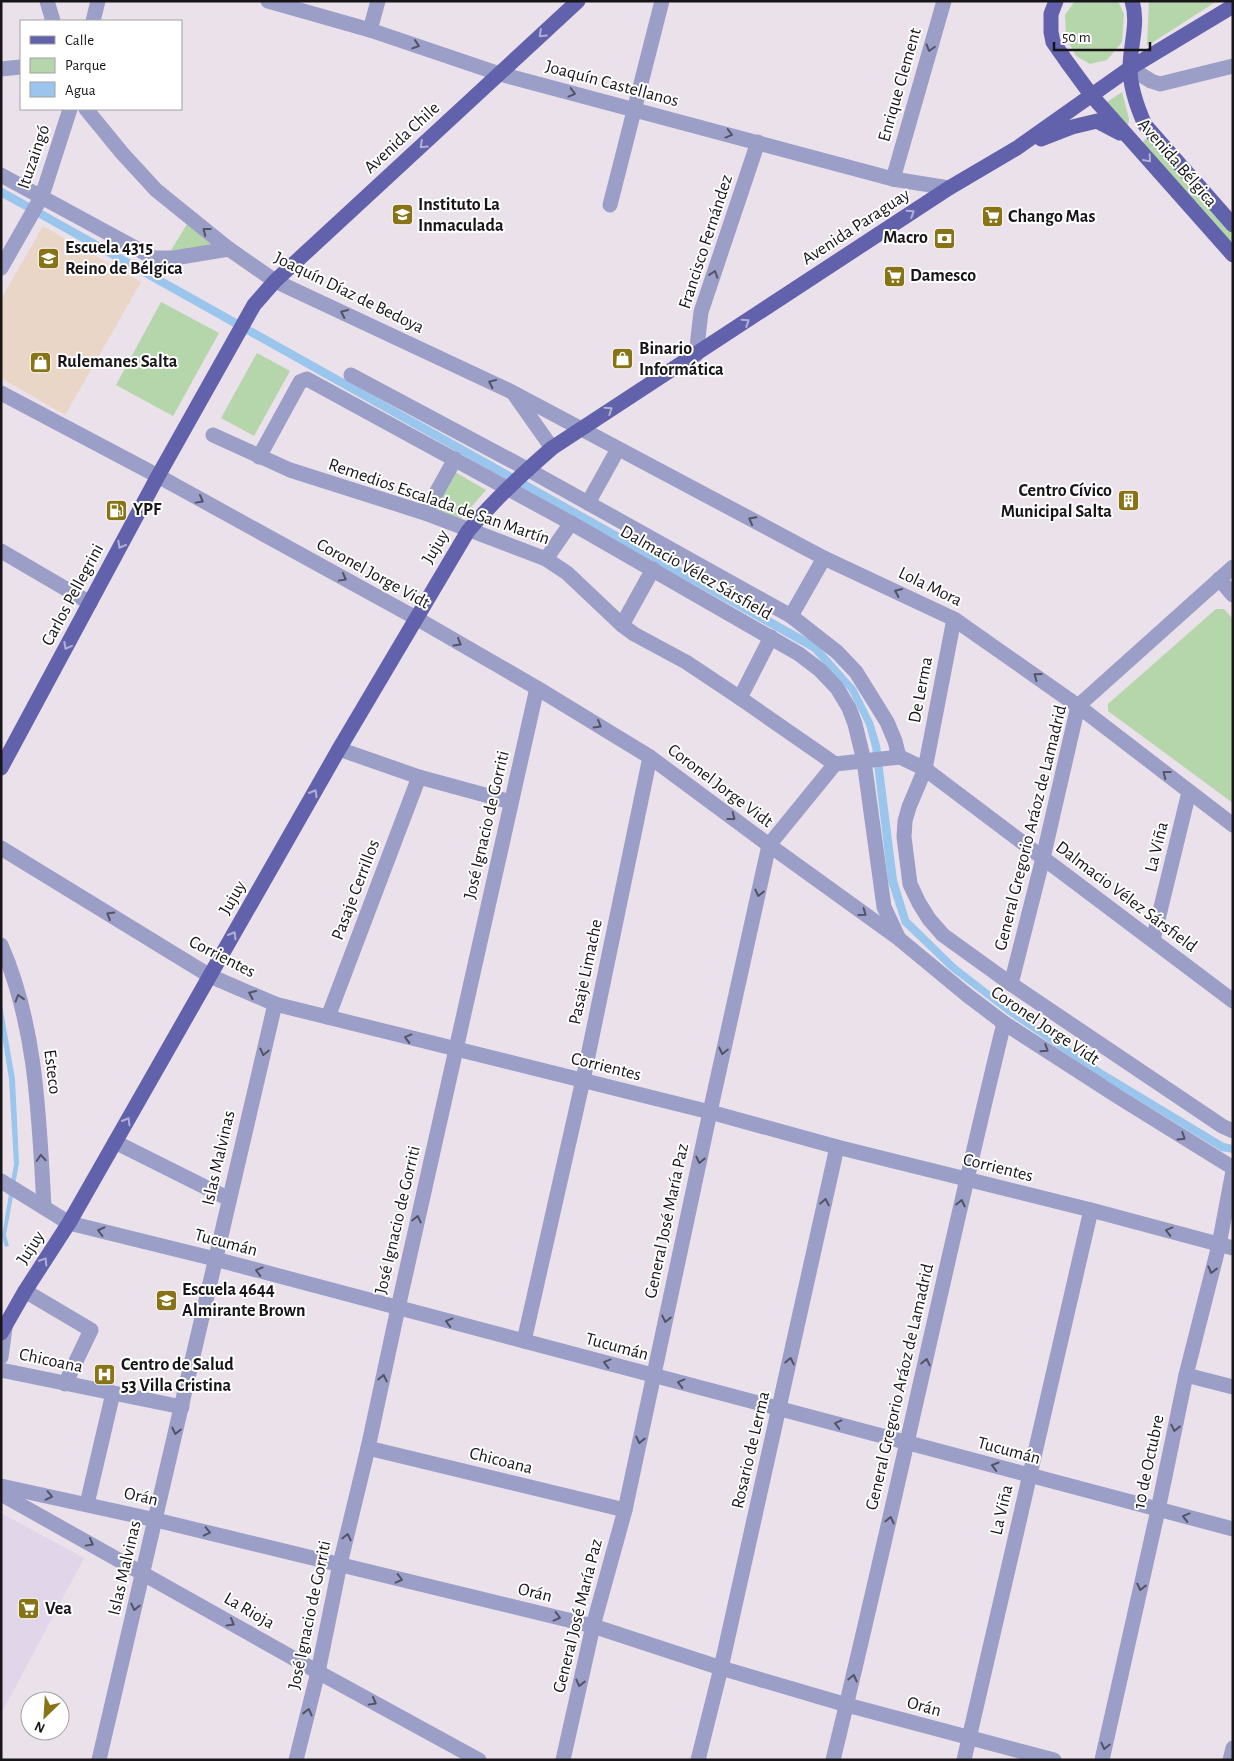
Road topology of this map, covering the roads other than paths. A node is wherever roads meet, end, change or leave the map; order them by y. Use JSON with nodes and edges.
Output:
{"nodes":[{"id":1,"x":47,"y":1,"type":"edge"},
{"id":2,"x":98,"y":1,"type":"edge"},
{"id":3,"x":268,"y":1,"type":"edge"},
{"id":4,"x":378,"y":1,"type":"edge"},
{"id":5,"x":578,"y":1,"type":"edge"},
{"id":6,"x":662,"y":1,"type":"edge"},
{"id":7,"x":944,"y":1,"type":"edge"},
{"id":8,"x":1056,"y":1,"type":"edge"},
{"id":9,"x":1132,"y":1,"type":"edge"},
{"id":10,"x":1233,"y":6,"type":"edge"},
{"id":11,"x":53,"y":20,"type":"edge"},
{"id":12,"x":93,"y":20,"type":"edge"},
{"id":13,"x":370,"y":30,"type":"junction"},
{"id":14,"x":1233,"y":66,"type":"edge"},
{"id":15,"x":20,"y":67,"type":"edge"},
{"id":16,"x":1130,"y":68,"type":"junction"},
{"id":17,"x":1,"y":69,"type":"edge"},
{"id":18,"x":500,"y":74,"type":"junction"},
{"id":19,"x":1092,"y":96,"type":"junction"},
{"id":20,"x":634,"y":109,"type":"junction"},
{"id":21,"x":70,"y":110,"type":"edge"},
{"id":22,"x":87,"y":110,"type":"edge"},
{"id":23,"x":1130,"y":138,"type":"junction"},
{"id":24,"x":758,"y":142,"type":"junction"},
{"id":25,"x":1017,"y":148,"type":"junction"},
{"id":26,"x":1,"y":175,"type":"edge"},
{"id":27,"x":893,"y":179,"type":"junction"},
{"id":28,"x":949,"y":188,"type":"junction"},
{"id":29,"x":42,"y":196,"type":"junction"},
{"id":30,"x":610,"y":205,"type":"dead end"},
{"id":31,"x":1233,"y":225,"type":"edge"},
{"id":32,"x":229,"y":249,"type":"junction"},
{"id":33,"x":1233,"y":255,"type":"edge"},
{"id":34,"x":1,"y":268,"type":"edge"},
{"id":35,"x":275,"y":281,"type":"junction"},
{"id":36,"x":696,"y":355,"type":"junction"},
{"id":37,"x":351,"y":375,"type":"dead end"},
{"id":38,"x":512,"y":392,"type":"junction"},
{"id":39,"x":1,"y":393,"type":"edge"},
{"id":40,"x":582,"y":428,"type":"junction"},
{"id":41,"x":212,"y":436,"type":"dead end"},
{"id":42,"x":178,"y":441,"type":"joint"},
{"id":43,"x":552,"y":448,"type":"junction"},
{"id":44,"x":618,"y":449,"type":"junction"},
{"id":45,"x":259,"y":458,"type":"junction"},
{"id":46,"x":455,"y":459,"type":"junction"},
{"id":47,"x":527,"y":469,"type":"junction"},
{"id":48,"x":158,"y":476,"type":"junction"},
{"id":49,"x":506,"y":488,"type":"junction"},
{"id":50,"x":588,"y":503,"type":"junction"},
{"id":51,"x":425,"y":513,"type":"junction"},
{"id":52,"x":571,"y":523,"type":"junction"},
{"id":53,"x":468,"y":530,"type":"junction"},
{"id":54,"x":1,"y":551,"type":"edge"},
{"id":55,"x":824,"y":558,"type":"junction"},
{"id":56,"x":546,"y":559,"type":"junction"},
{"id":57,"x":1233,"y":567,"type":"edge"},
{"id":58,"x":653,"y":569,"type":"junction"},
{"id":59,"x":1219,"y":579,"type":"junction"},
{"id":60,"x":1233,"y":595,"type":"edge"},
{"id":61,"x":90,"y":603,"type":"junction"},
{"id":62,"x":791,"y":616,"type":"junction"},
{"id":63,"x":416,"y":618,"type":"junction"},
{"id":64,"x":954,"y":619,"type":"junction"},
{"id":65,"x":622,"y":625,"type":"junction"},
{"id":66,"x":771,"y":637,"type":"junction"},
{"id":67,"x":537,"y":688,"type":"junction"},
{"id":68,"x":740,"y":698,"type":"junction"},
{"id":69,"x":1078,"y":706,"type":"junction"},
{"id":70,"x":339,"y":750,"type":"junction"},
{"id":71,"x":650,"y":757,"type":"junction"},
{"id":72,"x":894,"y":757,"type":"junction"},
{"id":73,"x":864,"y":761,"type":"junction"},
{"id":74,"x":835,"y":764,"type":"junction"},
{"id":75,"x":1,"y":768,"type":"edge"},
{"id":76,"x":925,"y":768,"type":"junction"},
{"id":77,"x":419,"y":777,"type":"junction"},
{"id":78,"x":1189,"y":792,"type":"junction"},
{"id":79,"x":511,"y":802,"type":"junction"},
{"id":80,"x":1233,"y":825,"type":"edge"},
{"id":81,"x":769,"y":845,"type":"junction"},
{"id":82,"x":1,"y":848,"type":"edge"},
{"id":83,"x":1043,"y":858,"type":"junction"},
{"id":84,"x":898,"y":938,"type":"junction"},
{"id":85,"x":1153,"y":940,"type":"junction"},
{"id":86,"x":1,"y":945,"type":"edge"},
{"id":87,"x":210,"y":976,"type":"junction"},
{"id":88,"x":1011,"y":984,"type":"junction"},
{"id":89,"x":1233,"y":1001,"type":"edge"},
{"id":90,"x":276,"y":1004,"type":"junction"},
{"id":91,"x":328,"y":1017,"type":"junction"},
{"id":92,"x":1004,"y":1023,"type":"junction"},
{"id":93,"x":455,"y":1050,"type":"junction"},
{"id":94,"x":583,"y":1080,"type":"junction"},
{"id":95,"x":710,"y":1112,"type":"junction"},
{"id":96,"x":1233,"y":1131,"type":"edge"},
{"id":97,"x":115,"y":1142,"type":"junction"},
{"id":98,"x":837,"y":1147,"type":"junction"},
{"id":99,"x":1233,"y":1170,"type":"edge"},
{"id":100,"x":966,"y":1180,"type":"junction"},
{"id":101,"x":2,"y":1182,"type":"edge"},
{"id":102,"x":229,"y":1199,"type":"junction"},
{"id":103,"x":44,"y":1207,"type":"junction"},
{"id":104,"x":1092,"y":1210,"type":"junction"},
{"id":105,"x":69,"y":1223,"type":"junction"},
{"id":106,"x":1226,"y":1247,"type":"edge"},
{"id":107,"x":215,"y":1259,"type":"junction"},
{"id":108,"x":25,"y":1291,"type":"junction"},
{"id":109,"x":398,"y":1308,"type":"junction"},
{"id":110,"x":2,"y":1329,"type":"edge"},
{"id":111,"x":524,"y":1341,"type":"junction"},
{"id":112,"x":1,"y":1357,"type":"edge"},
{"id":113,"x":1,"y":1370,"type":"edge"},
{"id":114,"x":1186,"y":1375,"type":"junction"},
{"id":115,"x":654,"y":1376,"type":"junction"},
{"id":116,"x":65,"y":1384,"type":"junction"},
{"id":117,"x":1233,"y":1387,"type":"edge"},
{"id":118,"x":113,"y":1393,"type":"junction"},
{"id":119,"x":182,"y":1407,"type":"junction"},
{"id":120,"x":780,"y":1408,"type":"junction"},
{"id":121,"x":908,"y":1442,"type":"junction"},
{"id":122,"x":368,"y":1448,"type":"junction"},
{"id":123,"x":1029,"y":1476,"type":"junction"},
{"id":124,"x":1,"y":1486,"type":"edge"},
{"id":125,"x":1,"y":1494,"type":"edge"},
{"id":126,"x":86,"y":1504,"type":"junction"},
{"id":127,"x":625,"y":1510,"type":"junction"},
{"id":128,"x":1158,"y":1510,"type":"junction"},
{"id":129,"x":156,"y":1520,"type":"junction"},
{"id":130,"x":1233,"y":1530,"type":"edge"},
{"id":131,"x":340,"y":1564,"type":"junction"},
{"id":132,"x":143,"y":1573,"type":"junction"},
{"id":133,"x":593,"y":1626,"type":"junction"},
{"id":134,"x":721,"y":1668,"type":"junction"},
{"id":135,"x":318,"y":1672,"type":"junction"},
{"id":136,"x":847,"y":1705,"type":"junction"},
{"id":137,"x":969,"y":1738,"type":"junction"},
{"id":138,"x":1233,"y":1748,"type":"edge"},
{"id":139,"x":99,"y":1760,"type":"edge"},
{"id":140,"x":296,"y":1760,"type":"edge"},
{"id":141,"x":479,"y":1760,"type":"edge"},
{"id":142,"x":562,"y":1760,"type":"edge"},
{"id":143,"x":698,"y":1760,"type":"edge"},
{"id":144,"x":833,"y":1760,"type":"edge"},
{"id":145,"x":964,"y":1760,"type":"edge"},
{"id":146,"x":1054,"y":1760,"type":"edge"},
{"id":147,"x":1102,"y":1760,"type":"edge"},
{"id":148,"x":1230,"y":1760,"type":"edge"}],
"edges":[{"from":1,"to":11,"type":"street"},
{"from":2,"to":12,"type":"street"},
{"from":3,"to":13,"type":"street","name":"Joaquín Castellanos"},
{"from":4,"to":13,"type":"street"},
{"from":5,"to":18,"type":"main road","name":"Avenida Chile","one_way":true},
{"from":6,"to":20,"type":"street"},
{"from":7,"to":27,"type":"street","name":"Enrique Clement","one_way":true},
{"from":8,"to":19,"type":"main road","name":"Avenida Bélgica"},
{"from":9,"to":16,"type":"main road","name":"Avenida Bélgica"},
{"from":10,"to":16,"type":"main road","name":"Avenida Paraguay"},
{"from":13,"to":18,"type":"street","name":"Joaquín Castellanos","one_way":true},
{"from":14,"to":16,"type":"street"},
{"from":15,"to":17,"type":"street"},
{"from":16,"to":19,"type":"main road","name":"Avenida Paraguay"},
{"from":16,"to":31,"type":"main road","name":"Avenida Bélgica"},
{"from":18,"to":20,"type":"street","name":"Joaquín Castellanos","one_way":true},
{"from":18,"to":35,"type":"main road","name":"Avenida Chile","one_way":true},
{"from":19,"to":23,"type":"main road","name":"Avenida Bélgica"},
{"from":19,"to":25,"type":"main road","name":"Avenida Paraguay"},
{"from":20,"to":24,"type":"street","name":"Joaquín Castellanos","one_way":true},
{"from":20,"to":30,"type":"street"},
{"from":21,"to":29,"type":"street","name":"Ituzaingó"},
{"from":32,"to":22,"type":"street","name":"Joaquín Díaz de Bedoya","one_way":true},
{"from":23,"to":25,"type":"main road"},
{"from":23,"to":33,"type":"main road","name":"Avenida Bélgica","one_way":true},
{"from":24,"to":27,"type":"street","name":"Joaquín Castellanos"},
{"from":36,"to":24,"type":"street","name":"Francisco Fernández","one_way":true},
{"from":25,"to":28,"type":"main road","name":"Avenida Paraguay"},
{"from":26,"to":29,"type":"street"},
{"from":27,"to":28,"type":"street","name":"Joaquín Castellanos"},
{"from":36,"to":28,"type":"main road","name":"Avenida Paraguay","one_way":true},
{"from":29,"to":32,"type":"street"},
{"from":29,"to":34,"type":"street","name":"Ituzaingó"},
{"from":32,"to":35,"type":"street","name":"Joaquín Díaz de Bedoya"},
{"from":38,"to":35,"type":"street","name":"Joaquín Díaz de Bedoya","one_way":true},
{"from":35,"to":42,"type":"main road","name":"Avenida Chile"},
{"from":40,"to":36,"type":"main road","name":"Avenida Paraguay","one_way":true},
{"from":37,"to":47,"type":"street","name":"Dalmacio Vélez Sársfield"},
{"from":38,"to":40,"type":"street","name":"Joaquín Díaz de Bedoya"},
{"from":38,"to":43,"type":"street"},
{"from":39,"to":48,"type":"street","name":"Coronel Jorge Vidt"},
{"from":40,"to":43,"type":"main road","name":"Avenida Paraguay"},
{"from":40,"to":44,"type":"street","name":"Lola Mora"},
{"from":41,"to":45,"type":"street","name":"Remedios Escalada de San Martín"},
{"from":42,"to":48,"type":"main road","name":"Carlos Pellegrini"},
{"from":43,"to":47,"type":"main road","name":"Avenida Paraguay"},
{"from":44,"to":50,"type":"street"},
{"from":55,"to":44,"type":"street","name":"Lola Mora","one_way":true},
{"from":45,"to":46,"type":"street","name":"Dalmacio Vélez Sársfield"},
{"from":45,"to":51,"type":"street","name":"Remedios Escalada de San Martín"},
{"from":46,"to":49,"type":"street","name":"Dalmacio Vélez Sársfield"},
{"from":46,"to":51,"type":"street"},
{"from":47,"to":49,"type":"main road","name":"Avenida Paraguay"},
{"from":47,"to":50,"type":"street","name":"Dalmacio Vélez Sársfield"},
{"from":48,"to":61,"type":"main road","name":"Carlos Pellegrini","one_way":true},
{"from":48,"to":63,"type":"street","name":"Coronel Jorge Vidt","one_way":true},
{"from":49,"to":52,"type":"street","name":"Dalmacio Vélez Sársfield"},
{"from":49,"to":53,"type":"main road","name":"Jujuy"},
{"from":50,"to":62,"type":"street","name":"Dalmacio Vélez Sársfield"},
{"from":51,"to":53,"type":"street","name":"Remedios Escalada de San Martín"},
{"from":52,"to":56,"type":"street"},
{"from":52,"to":58,"type":"street","name":"Dalmacio Vélez Sársfield"},
{"from":53,"to":56,"type":"street","name":"Remedios Escalada de San Martín"},
{"from":53,"to":63,"type":"main road","name":"Jujuy"},
{"from":54,"to":61,"type":"street"},
{"from":55,"to":62,"type":"street"},
{"from":64,"to":55,"type":"street","name":"Lola Mora","one_way":true},
{"from":56,"to":65,"type":"street","name":"Remedios Escalada de San Martín"},
{"from":57,"to":59,"type":"street","name":"General Gregorio Aráoz de Lamadrid"},
{"from":58,"to":65,"type":"street"},
{"from":58,"to":66,"type":"street","name":"Dalmacio Vélez Sársfield"},
{"from":59,"to":60,"type":"street"},
{"from":59,"to":69,"type":"street","name":"General Gregorio Aráoz de Lamadrid"},
{"from":61,"to":75,"type":"main road","name":"Carlos Pellegrini","one_way":true},
{"from":62,"to":72,"type":"street","name":"Dalmacio Vélez Sársfield"},
{"from":63,"to":67,"type":"street","name":"Coronel Jorge Vidt","one_way":true},
{"from":63,"to":70,"type":"main road","name":"Jujuy"},
{"from":69,"to":64,"type":"street","name":"Lola Mora","one_way":true},
{"from":64,"to":76,"type":"street","name":"De Lerma"},
{"from":65,"to":68,"type":"street","name":"Remedios Escalada de San Martín"},
{"from":66,"to":68,"type":"street"},
{"from":66,"to":73,"type":"street","name":"Dalmacio Vélez Sársfield"},
{"from":67,"to":71,"type":"street","name":"Coronel Jorge Vidt","one_way":true},
{"from":67,"to":79,"type":"street","name":"José Ignacio de Gorriti"},
{"from":68,"to":74,"type":"street","name":"Remedios Escalada de San Martín"},
{"from":78,"to":69,"type":"street","name":"Lola Mora","one_way":true},
{"from":69,"to":83,"type":"street","name":"General Gregorio Aráoz de Lamadrid"},
{"from":70,"to":77,"type":"street"},
{"from":87,"to":70,"type":"main road","name":"Jujuy","one_way":true},
{"from":71,"to":81,"type":"street","name":"Coronel Jorge Vidt","one_way":true},
{"from":71,"to":94,"type":"street","name":"Pasaje Limache"},
{"from":72,"to":73,"type":"street"},
{"from":72,"to":76,"type":"street","name":"Dalmacio Vélez Sársfield"},
{"from":73,"to":74,"type":"street"},
{"from":73,"to":84,"type":"street","name":"Dalmacio Vélez Sársfield"},
{"from":74,"to":81,"type":"street","name":"General José María Paz"},
{"from":76,"to":83,"type":"street","name":"Dalmacio Vélez Sársfield"},
{"from":76,"to":88,"type":"street","name":"De Lerma"},
{"from":77,"to":79,"type":"street"},
{"from":77,"to":91,"type":"street","name":"Pasaje Cerrillos"},
{"from":78,"to":80,"type":"street","name":"Lola Mora"},
{"from":78,"to":85,"type":"street","name":"La Viña"},
{"from":79,"to":93,"type":"street","name":"José Ignacio de Gorriti"},
{"from":81,"to":84,"type":"street","name":"Coronel Jorge Vidt","one_way":true},
{"from":81,"to":95,"type":"street","name":"General José María Paz","one_way":true},
{"from":87,"to":82,"type":"street","name":"Corrientes","one_way":true},
{"from":83,"to":85,"type":"street","name":"Dalmacio Vélez Sársfield"},
{"from":83,"to":88,"type":"street","name":"General Gregorio Aráoz de Lamadrid"},
{"from":84,"to":92,"type":"street","name":"Coronel Jorge Vidt"},
{"from":85,"to":89,"type":"street","name":"Dalmacio Vélez Sársfield"},
{"from":103,"to":86,"type":"street","name":"Esteco","one_way":true},
{"from":90,"to":87,"type":"street","name":"Corrientes","one_way":true},
{"from":97,"to":87,"type":"main road","name":"Jujuy","one_way":true},
{"from":88,"to":96,"type":"street","name":"De Lerma"},
{"from":90,"to":91,"type":"street","name":"Corrientes"},
{"from":90,"to":102,"type":"street","name":"Islas Malvinas","one_way":true},
{"from":93,"to":91,"type":"street","name":"Corrientes","one_way":true},
{"from":92,"to":99,"type":"street","name":"Coronel Jorge Vidt","one_way":true},
{"from":92,"to":100,"type":"street","name":"General Gregorio Aráoz de Lamadrid"},
{"from":93,"to":94,"type":"street","name":"Corrientes"},
{"from":109,"to":93,"type":"street","name":"José Ignacio de Gorriti","one_way":true},
{"from":94,"to":95,"type":"street","name":"Corrientes"},
{"from":94,"to":111,"type":"street","name":"Pasaje Limache"},
{"from":95,"to":98,"type":"street","name":"Corrientes"},
{"from":95,"to":115,"type":"street","name":"General José María Paz","one_way":true},
{"from":97,"to":102,"type":"street"},
{"from":97,"to":105,"type":"main road","name":"Jujuy"},
{"from":98,"to":100,"type":"street","name":"Corrientes"},
{"from":120,"to":98,"type":"street","name":"Rosario de Lerma","one_way":true},
{"from":99,"to":106,"type":"street","name":"10 de Octubre"},
{"from":100,"to":104,"type":"street","name":"Corrientes"},
{"from":121,"to":100,"type":"street","name":"General Gregorio Aráoz de Lamadrid","one_way":true},
{"from":101,"to":103,"type":"street","name":"Tucumán"},
{"from":102,"to":107,"type":"street","name":"Islas Malvinas"},
{"from":103,"to":105,"type":"street","name":"Tucumán"},
{"from":106,"to":104,"type":"street","name":"Corrientes","one_way":true},
{"from":104,"to":123,"type":"street","name":"La Viña"},
{"from":107,"to":105,"type":"street","name":"Tucumán","one_way":true},
{"from":108,"to":105,"type":"main road","name":"Jujuy","one_way":true},
{"from":106,"to":114,"type":"street","name":"10 de Octubre","one_way":true},
{"from":109,"to":107,"type":"street","name":"Tucumán","one_way":true},
{"from":107,"to":119,"type":"street","name":"Islas Malvinas"},
{"from":108,"to":110,"type":"main road","name":"Jujuy"},
{"from":108,"to":116,"type":"street"},
{"from":111,"to":109,"type":"street","name":"Tucumán","one_way":true},
{"from":122,"to":109,"type":"street","name":"José Ignacio de Gorriti","one_way":true},
{"from":110,"to":112,"type":"street"},
{"from":115,"to":111,"type":"street","name":"Tucumán","one_way":true},
{"from":113,"to":116,"type":"street","name":"Chicoana"},
{"from":114,"to":117,"type":"street"},
{"from":114,"to":128,"type":"street","name":"10 de Octubre","one_way":true},
{"from":120,"to":115,"type":"street","name":"Tucumán","one_way":true},
{"from":115,"to":127,"type":"street","name":"General José María Paz","one_way":true},
{"from":116,"to":118,"type":"street","name":"Chicoana"},
{"from":118,"to":119,"type":"street","name":"Chicoana"},
{"from":118,"to":126,"type":"street"},
{"from":119,"to":129,"type":"street","name":"Islas Malvinas","one_way":true},
{"from":121,"to":120,"type":"street","name":"Tucumán","one_way":true},
{"from":120,"to":134,"type":"street","name":"Rosario de Lerma"},
{"from":123,"to":121,"type":"street","name":"Tucumán","one_way":true},
{"from":136,"to":121,"type":"street","name":"General Gregorio Aráoz de Lamadrid","one_way":true},
{"from":122,"to":127,"type":"street","name":"Chicoana"},
{"from":131,"to":122,"type":"street","name":"José Ignacio de Gorriti","one_way":true},
{"from":123,"to":128,"type":"street","name":"Tucumán"},
{"from":123,"to":137,"type":"street","name":"La Viña"},
{"from":124,"to":126,"type":"street","name":"Orán","one_way":true},
{"from":125,"to":132,"type":"street","name":"La Rioja","one_way":true},
{"from":126,"to":129,"type":"street","name":"Orán"},
{"from":127,"to":133,"type":"street","name":"General José María Paz"},
{"from":130,"to":128,"type":"street","name":"Tucumán","one_way":true},
{"from":128,"to":147,"type":"street","name":"10 de Octubre","one_way":true},
{"from":129,"to":131,"type":"street","name":"Orán","one_way":true},
{"from":129,"to":132,"type":"street","name":"Islas Malvinas"},
{"from":131,"to":133,"type":"street","name":"Orán","one_way":true},
{"from":131,"to":135,"type":"street","name":"José Ignacio de Gorriti"},
{"from":132,"to":135,"type":"street","name":"La Rioja","one_way":true},
{"from":132,"to":139,"type":"street","name":"Islas Malvinas","one_way":true},
{"from":133,"to":134,"type":"street","name":"Orán"},
{"from":133,"to":142,"type":"street","name":"General José María Paz","one_way":true},
{"from":134,"to":136,"type":"street","name":"Orán"},
{"from":134,"to":143,"type":"street","name":"Rosario de Lerma"},
{"from":140,"to":135,"type":"street","name":"José Ignacio de Gorriti","one_way":true},
{"from":135,"to":141,"type":"street","name":"La Rioja","one_way":true},
{"from":136,"to":137,"type":"street","name":"Orán"},
{"from":136,"to":144,"type":"street","name":"General Gregorio Aráoz de Lamadrid"},
{"from":137,"to":145,"type":"street","name":"La Viña"},
{"from":137,"to":146,"type":"street","name":"Orán"},
{"from":138,"to":148,"type":"street"}]}
